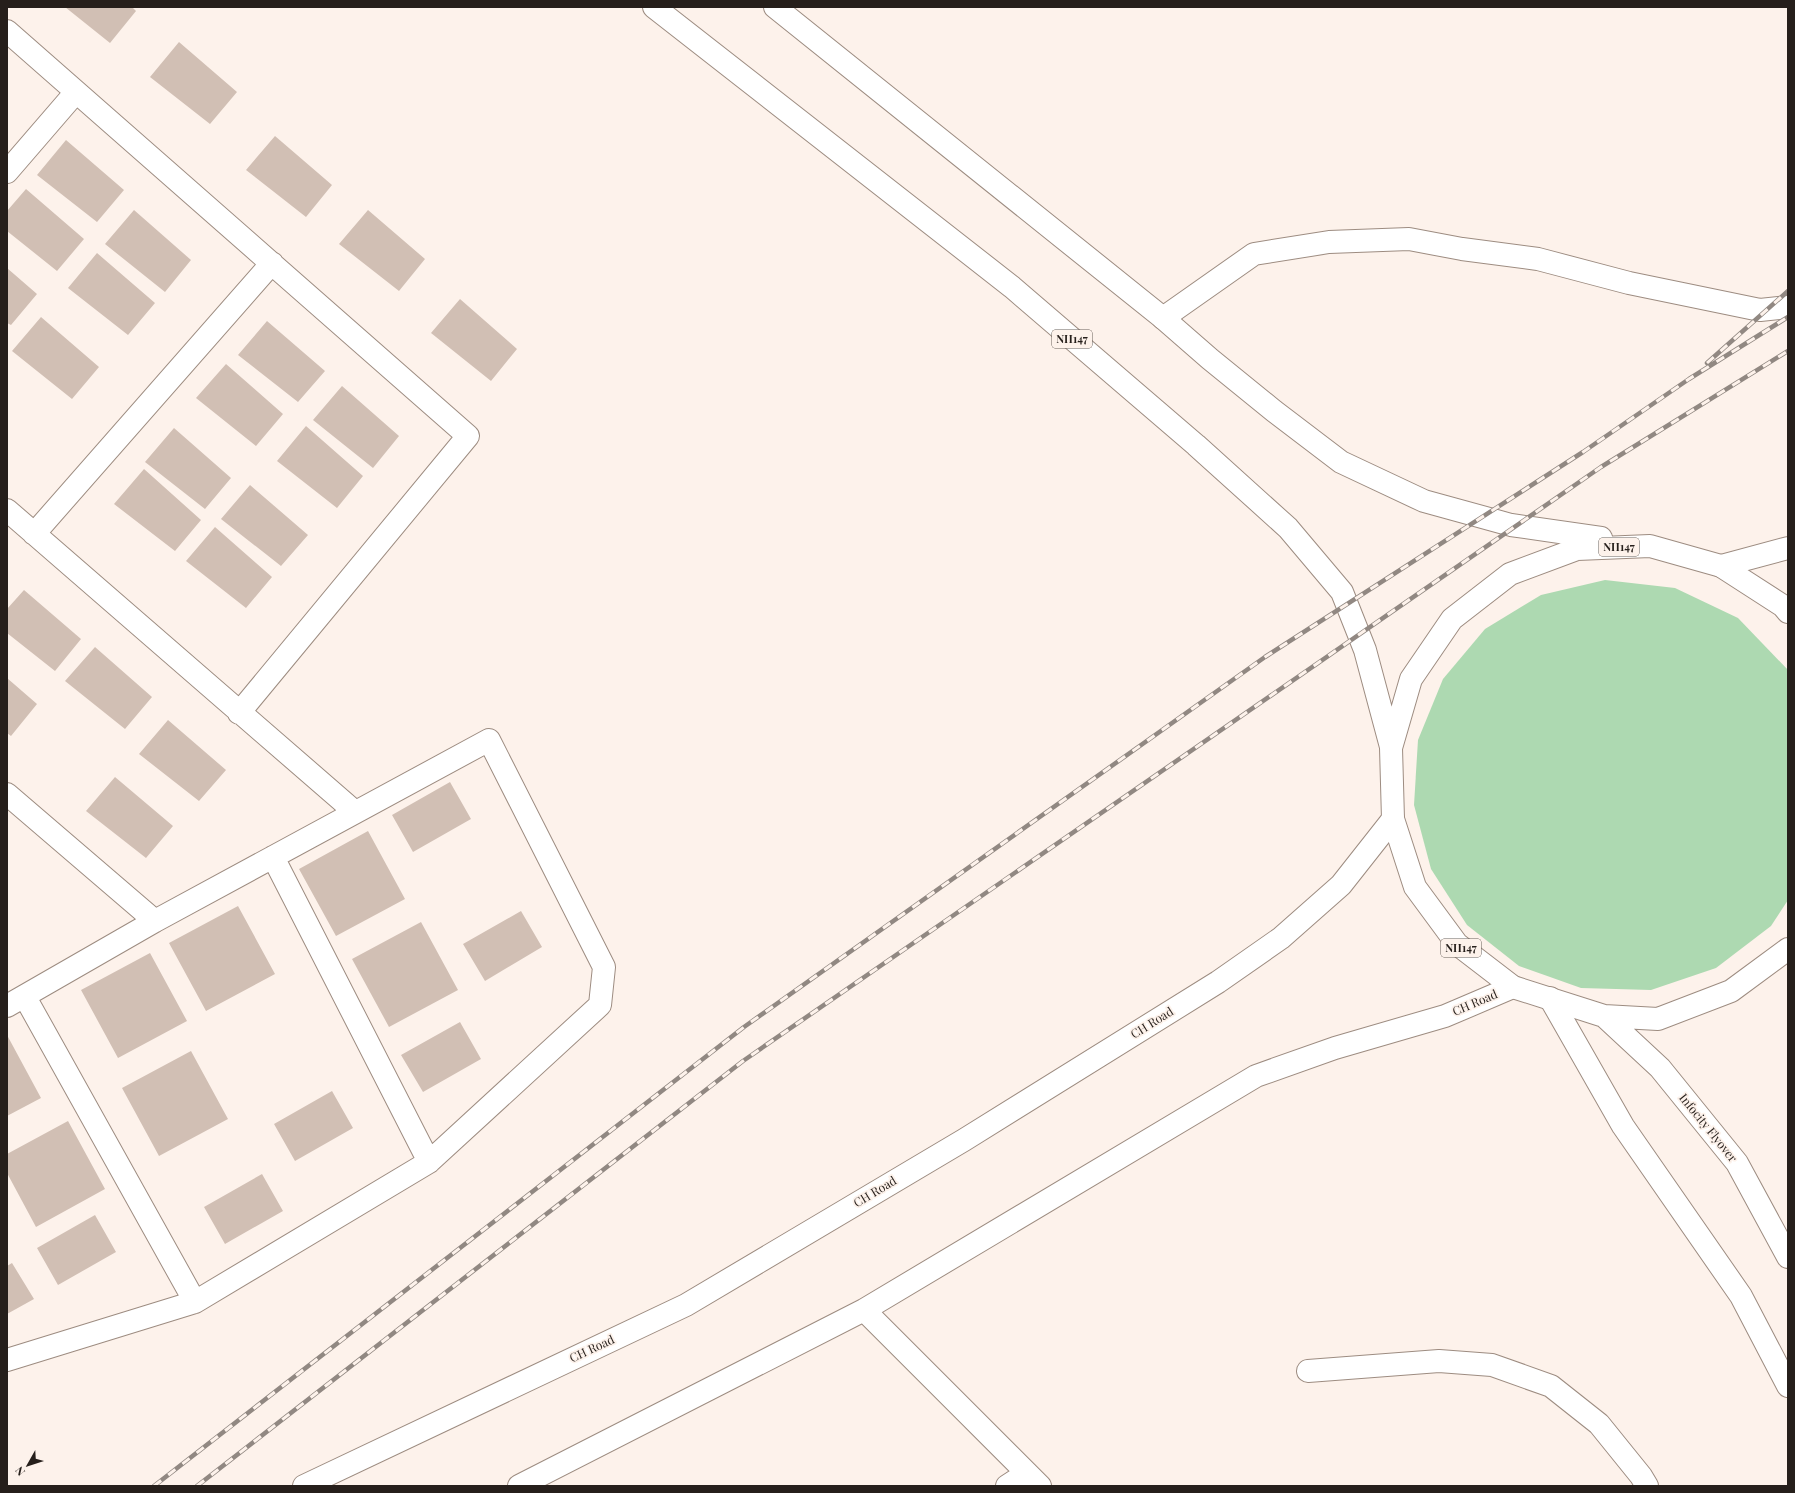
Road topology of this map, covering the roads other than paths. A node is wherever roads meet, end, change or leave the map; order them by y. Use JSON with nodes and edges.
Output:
{"nodes":[{"id":1,"x":654,"y":7,"type":"edge"},
{"id":2,"x":775,"y":7,"type":"edge"},
{"id":3,"x":7,"y":31,"type":"edge"},
{"id":4,"x":76,"y":92,"type":"junction"},
{"id":5,"x":7,"y":172,"type":"edge"},
{"id":6,"x":272,"y":263,"type":"junction"},
{"id":7,"x":1788,"y":307,"type":"edge"},
{"id":8,"x":1163,"y":318,"type":"junction"},
{"id":9,"x":7,"y":510,"type":"edge"},
{"id":10,"x":34,"y":534,"type":"junction"},
{"id":11,"x":1650,"y":546,"type":"junction"},
{"id":12,"x":1788,"y":548,"type":"edge"},
{"id":13,"x":1721,"y":566,"type":"junction"},
{"id":14,"x":1788,"y":612,"type":"edge"},
{"id":15,"x":239,"y":713,"type":"junction"},
{"id":16,"x":1391,"y":748,"type":"junction"},
{"id":17,"x":7,"y":794,"type":"edge"},
{"id":18,"x":355,"y":812,"type":"junction"},
{"id":19,"x":1393,"y":819,"type":"junction"},
{"id":20,"x":273,"y":857,"type":"junction"},
{"id":21,"x":155,"y":921,"type":"junction"},
{"id":22,"x":1788,"y":949,"type":"edge"},
{"id":23,"x":1513,"y":987,"type":"junction"},
{"id":24,"x":1550,"y":998,"type":"junction"},
{"id":25,"x":16,"y":1002,"type":"edge"},
{"id":26,"x":1604,"y":1016,"type":"junction"},
{"id":27,"x":429,"y":1162,"type":"junction"},
{"id":28,"x":1788,"y":1257,"type":"edge"},
{"id":29,"x":195,"y":1302,"type":"junction"},
{"id":30,"x":864,"y":1310,"type":"junction"},
{"id":31,"x":7,"y":1360,"type":"edge"},
{"id":32,"x":1308,"y":1371,"type":"dead end"},
{"id":33,"x":1788,"y":1386,"type":"edge"},
{"id":34,"x":1033,"y":1480,"type":"edge"},
{"id":35,"x":304,"y":1486,"type":"edge"},
{"id":36,"x":519,"y":1486,"type":"edge"},
{"id":37,"x":1007,"y":1486,"type":"edge"},
{"id":38,"x":1647,"y":1486,"type":"edge"}],
"edges":[{"from":1,"to":16,"type":"main road","number":"NH147"},
{"from":2,"to":8,"type":"main road","number":"NH147"},
{"from":3,"to":4,"type":"main road"},
{"from":4,"to":5,"type":"main road"},
{"from":4,"to":6,"type":"main road"},
{"from":6,"to":10,"type":"main road"},
{"from":6,"to":15,"type":"main road"},
{"from":7,"to":8,"type":"main road"},
{"from":8,"to":11,"type":"main road","number":"NH147"},
{"from":9,"to":10,"type":"main road"},
{"from":10,"to":15,"type":"main road"},
{"from":11,"to":13,"type":"main road","number":"NH147"},
{"from":11,"to":16,"type":"main road","number":"NH147"},
{"from":12,"to":13,"type":"main road"},
{"from":13,"to":14,"type":"main road","number":"NH147"},
{"from":15,"to":18,"type":"main road"},
{"from":16,"to":19,"type":"main road","number":"NH147"},
{"from":17,"to":21,"type":"main road"},
{"from":18,"to":20,"type":"main road"},
{"from":18,"to":27,"type":"main road"},
{"from":19,"to":23,"type":"main road","number":"NH147"},
{"from":19,"to":35,"type":"main road","name":"CH Road"},
{"from":20,"to":21,"type":"main road"},
{"from":20,"to":27,"type":"main road"},
{"from":21,"to":25,"type":"main road"},
{"from":22,"to":26,"type":"main road","number":"NH147"},
{"from":23,"to":24,"type":"main road","number":"NH147"},
{"from":23,"to":30,"type":"main road","name":"CH Road"},
{"from":24,"to":26,"type":"main road","number":"NH147"},
{"from":24,"to":33,"type":"main road"},
{"from":25,"to":29,"type":"main road"},
{"from":26,"to":28,"type":"main road","name":"Infocity Flyover","number":"NH147"},
{"from":27,"to":29,"type":"main road"},
{"from":29,"to":31,"type":"main road"},
{"from":30,"to":34,"type":"main road"},
{"from":30,"to":36,"type":"main road","name":"CH Road"},
{"from":32,"to":38,"type":"main road"},
{"from":34,"to":37,"type":"main road"}]}
